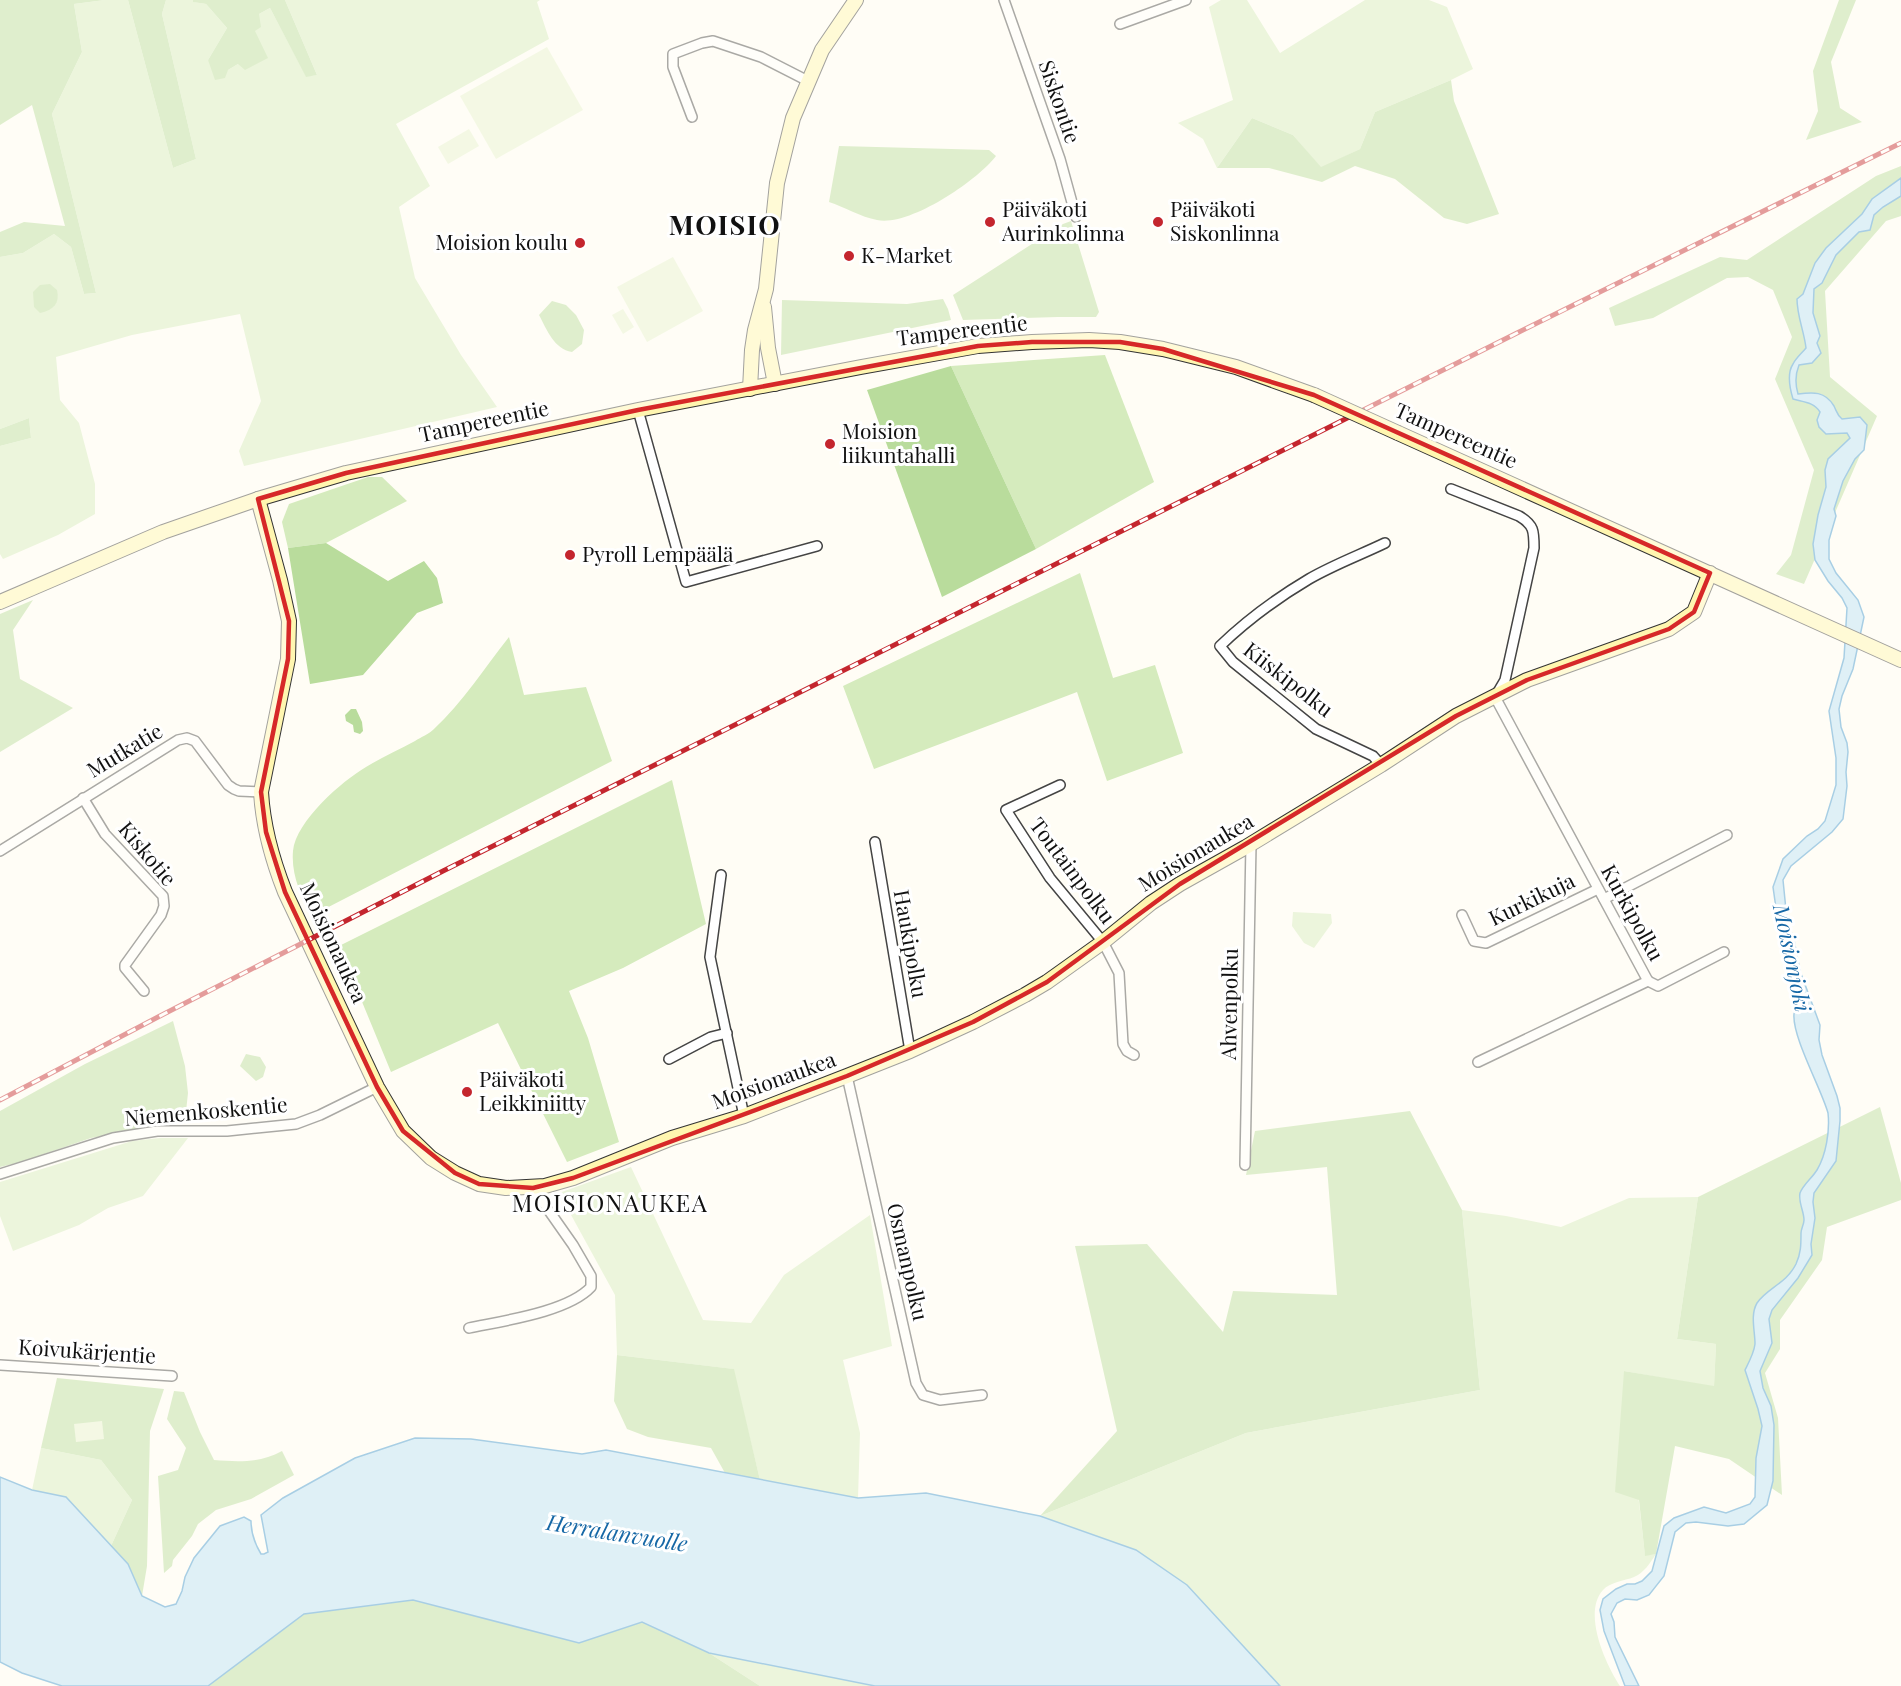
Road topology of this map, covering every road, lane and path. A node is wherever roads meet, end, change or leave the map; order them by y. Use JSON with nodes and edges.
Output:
{"nodes":[{"id":1,"x":856,"y":0,"type":"edge"},
{"id":2,"x":1004,"y":0,"type":"edge"},
{"id":3,"x":1186,"y":0,"type":"edge"},
{"id":4,"x":1120,"y":24,"type":"dead end"},
{"id":5,"x":808,"y":81,"type":"junction"},
{"id":6,"x":692,"y":117,"type":"dead end"},
{"id":7,"x":1077,"y":217,"type":"dead end"},
{"id":8,"x":763,"y":302,"type":"junction"},
{"id":9,"x":775,"y":384,"type":"junction"},
{"id":10,"x":750,"y":388,"type":"junction"},
{"id":11,"x":638,"y":410,"type":"junction"},
{"id":12,"x":1451,"y":489,"type":"dead end"},
{"id":13,"x":258,"y":499,"type":"junction"},
{"id":14,"x":1385,"y":543,"type":"dead end"},
{"id":15,"x":817,"y":546,"type":"dead end"},
{"id":16,"x":1710,"y":573,"type":"junction"},
{"id":17,"x":0,"y":602,"type":"edge"},
{"id":18,"x":1901,"y":660,"type":"edge"},
{"id":19,"x":1495,"y":697,"type":"junction"},
{"id":20,"x":1381,"y":765,"type":"junction"},
{"id":21,"x":1060,"y":785,"type":"dead end"},
{"id":22,"x":261,"y":792,"type":"junction"},
{"id":23,"x":83,"y":798,"type":"junction"},
{"id":24,"x":1727,"y":836,"type":"dead end"},
{"id":25,"x":875,"y":842,"type":"dead end"},
{"id":26,"x":1251,"y":844,"type":"junction"},
{"id":27,"x":0,"y":851,"type":"edge"},
{"id":28,"x":721,"y":875,"type":"dead end"},
{"id":29,"x":1598,"y":889,"type":"junction"},
{"id":30,"x":1604,"y":899,"type":"junction"},
{"id":31,"x":1462,"y":915,"type":"dead end"},
{"id":32,"x":1103,"y":942,"type":"junction"},
{"id":33,"x":1724,"y":952,"type":"dead end"},
{"id":34,"x":1648,"y":981,"type":"junction"},
{"id":35,"x":144,"y":991,"type":"dead end"},
{"id":36,"x":727,"y":1033,"type":"junction"},
{"id":37,"x":910,"y":1051,"type":"junction"},
{"id":38,"x":1134,"y":1055,"type":"dead end"},
{"id":39,"x":669,"y":1059,"type":"dead end"},
{"id":40,"x":1478,"y":1062,"type":"dead end"},
{"id":41,"x":847,"y":1076,"type":"junction"},
{"id":42,"x":377,"y":1087,"type":"junction"},
{"id":43,"x":744,"y":1116,"type":"junction"},
{"id":44,"x":1245,"y":1165,"type":"dead end"},
{"id":45,"x":0,"y":1174,"type":"edge"},
{"id":46,"x":533,"y":1188,"type":"junction"},
{"id":47,"x":469,"y":1328,"type":"dead end"},
{"id":48,"x":0,"y":1365,"type":"edge"},
{"id":49,"x":172,"y":1376,"type":"dead end"},
{"id":50,"x":982,"y":1395,"type":"dead end"}],
"edges":[{"from":1,"to":5,"type":"street"},
{"from":2,"to":7,"type":"street","name":"Siskontie"},
{"from":3,"to":4,"type":"street"},
{"from":5,"to":6,"type":"street"},
{"from":5,"to":8,"type":"street"},
{"from":8,"to":9,"type":"street"},
{"from":8,"to":10,"type":"street"},
{"from":9,"to":10,"type":"street","name":"Tampereentie"},
{"from":9,"to":16,"type":"street","name":"Tampereentie","bridge":true},
{"from":10,"to":11,"type":"street","name":"Tampereentie"},
{"from":11,"to":13,"type":"street","name":"Tampereentie"},
{"from":11,"to":15,"type":"street"},
{"from":12,"to":19,"type":"street"},
{"from":13,"to":17,"type":"street","name":"Tampereentie"},
{"from":13,"to":22,"type":"street","name":"Moisionaukea"},
{"from":14,"to":20,"type":"street","name":"Kiiskipolku"},
{"from":16,"to":18,"type":"street","name":"Tampereentie"},
{"from":16,"to":19,"type":"street","name":"Moisionaukea"},
{"from":19,"to":20,"type":"street","name":"Moisionaukea"},
{"from":19,"to":29,"type":"street","name":"Kurkipolku"},
{"from":20,"to":26,"type":"street","name":"Moisionaukea"},
{"from":21,"to":32,"type":"street","name":"Toutainpolku"},
{"from":22,"to":23,"type":"street","name":"Mutkatie"},
{"from":22,"to":42,"type":"street","name":"Moisionaukea"},
{"from":23,"to":27,"type":"street","name":"Mutkatie"},
{"from":23,"to":35,"type":"street","name":"Kiskotie"},
{"from":24,"to":30,"type":"street"},
{"from":25,"to":37,"type":"street","name":"Haukipolku"},
{"from":26,"to":32,"type":"street","name":"Moisionaukea"},
{"from":26,"to":44,"type":"street","name":"Ahvenpolku"},
{"from":28,"to":36,"type":"street"},
{"from":29,"to":30,"type":"street","name":"Kurkipolku"},
{"from":29,"to":31,"type":"street","name":"Kurkikuja"},
{"from":30,"to":34,"type":"street","name":"Kurkipolku"},
{"from":32,"to":37,"type":"street","name":"Moisionaukea"},
{"from":32,"to":38,"type":"street"},
{"from":33,"to":34,"type":"street"},
{"from":34,"to":40,"type":"street","name":"Kurkipolku"},
{"from":36,"to":39,"type":"street"},
{"from":36,"to":43,"type":"street"},
{"from":37,"to":41,"type":"street","name":"Moisionaukea"},
{"from":41,"to":43,"type":"street","name":"Moisionaukea"},
{"from":41,"to":50,"type":"street","name":"Osmanpolku"},
{"from":42,"to":45,"type":"street","name":"Niemenkoskentie"},
{"from":42,"to":46,"type":"street","name":"Moisionaukea"},
{"from":43,"to":46,"type":"street","name":"Moisionaukea"},
{"from":46,"to":47,"type":"street"},
{"from":48,"to":49,"type":"street","name":"Koivukärjentie"}]}
